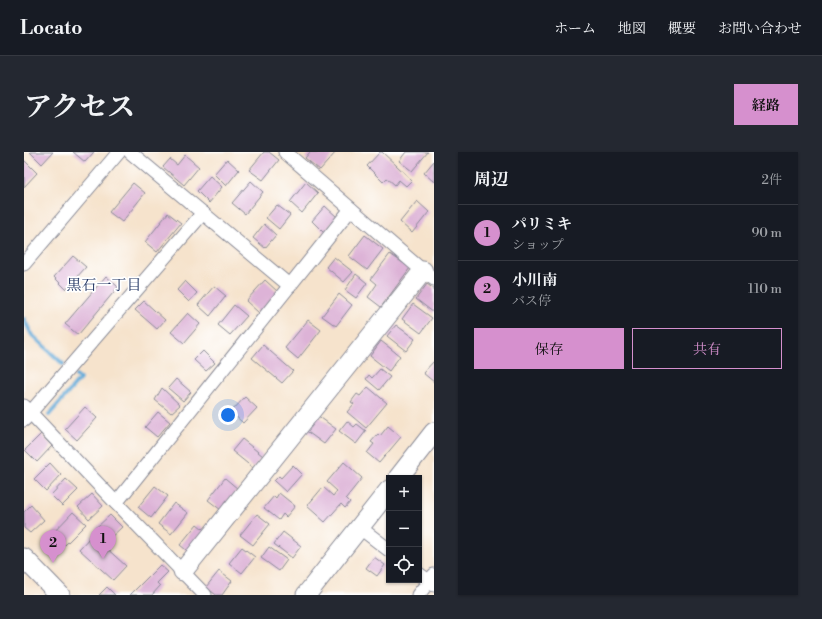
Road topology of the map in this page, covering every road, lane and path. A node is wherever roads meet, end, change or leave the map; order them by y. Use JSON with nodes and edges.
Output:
{"nodes":[{"id":1,"x":119,"y":152,"type":"edge"},
{"id":2,"x":130,"y":152,"type":"edge"},
{"id":3,"x":288,"y":154,"type":"edge"},
{"id":4,"x":351,"y":209,"type":"junction"},
{"id":5,"x":203,"y":213,"type":"junction"},
{"id":6,"x":24,"y":264,"type":"edge"},
{"id":7,"x":428,"y":275,"type":"edge"},
{"id":8,"x":290,"y":286,"type":"junction"},
{"id":9,"x":26,"y":413,"type":"edge"},
{"id":10,"x":434,"y":432,"type":"edge"},
{"id":11,"x":400,"y":475,"type":"edge"},
{"id":12,"x":386,"y":494,"type":"edge"},
{"id":13,"x":116,"y":503,"type":"junction"},
{"id":14,"x":359,"y":527,"type":"junction"},
{"id":15,"x":386,"y":548,"type":"edge"},
{"id":16,"x":24,"y":558,"type":"edge"},
{"id":17,"x":183,"y":571,"type":"junction"},
{"id":18,"x":429,"y":579,"type":"edge"},
{"id":19,"x":60,"y":595,"type":"edge"},
{"id":20,"x":205,"y":595,"type":"edge"},
{"id":21,"x":306,"y":595,"type":"edge"},
{"id":22,"x":418,"y":595,"type":"edge"}],
"edges":[{"from":1,"to":6,"type":"street"},
{"from":2,"to":5,"type":"street"},
{"from":3,"to":4,"type":"street"},
{"from":4,"to":7,"type":"street"},
{"from":4,"to":8,"type":"street"},
{"from":5,"to":8,"type":"street"},
{"from":5,"to":9,"type":"street"},
{"from":7,"to":17,"type":"street"},
{"from":8,"to":13,"type":"street"},
{"from":9,"to":13,"type":"street"},
{"from":10,"to":11,"type":"street"},
{"from":12,"to":14,"type":"street"},
{"from":13,"to":17,"type":"street"},
{"from":14,"to":15,"type":"street"},
{"from":14,"to":21,"type":"street"},
{"from":16,"to":19,"type":"street"},
{"from":17,"to":20,"type":"street"},
{"from":18,"to":22,"type":"street"}]}
